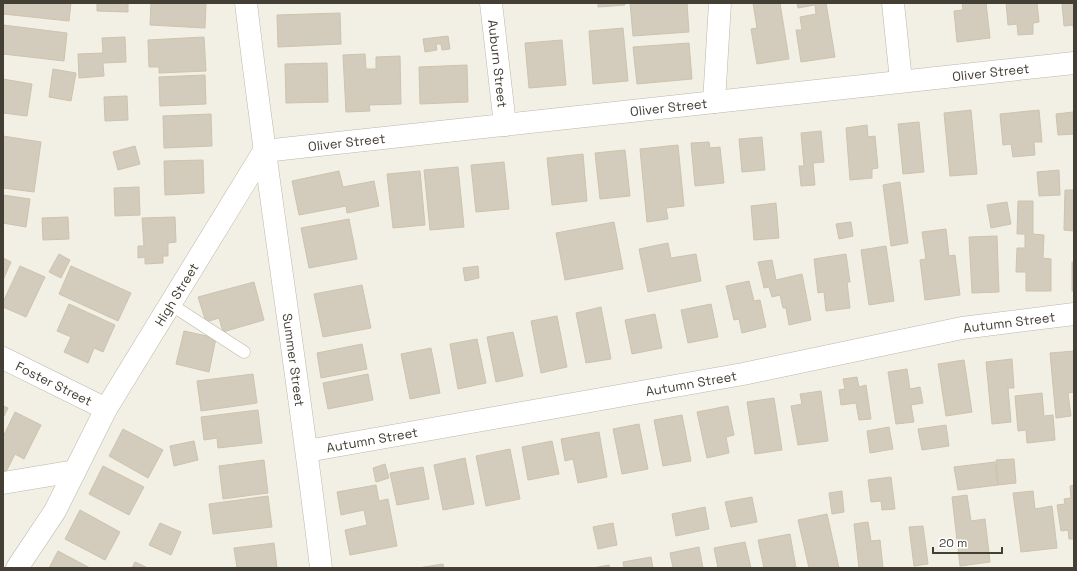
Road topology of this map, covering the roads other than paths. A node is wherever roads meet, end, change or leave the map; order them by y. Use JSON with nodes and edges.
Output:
{"nodes":[{"id":1,"x":246,"y":3,"type":"edge"},
{"id":2,"x":491,"y":3,"type":"edge"},
{"id":3,"x":720,"y":3,"type":"edge"},
{"id":4,"x":893,"y":3,"type":"edge"},
{"id":5,"x":1074,"y":62,"type":"edge"},
{"id":6,"x":901,"y":81,"type":"junction"},
{"id":7,"x":714,"y":102,"type":"junction"},
{"id":8,"x":505,"y":125,"type":"junction"},
{"id":9,"x":264,"y":151,"type":"junction"},
{"id":10,"x":170,"y":304,"type":"junction"},
{"id":11,"x":1074,"y":314,"type":"edge"},
{"id":12,"x":244,"y":352,"type":"dead end"},
{"id":13,"x":3,"y":358,"type":"edge"},
{"id":14,"x":106,"y":409,"type":"junction"},
{"id":15,"x":307,"y":451,"type":"junction"},
{"id":16,"x":75,"y":471,"type":"junction"},
{"id":17,"x":3,"y":483,"type":"edge"},
{"id":18,"x":17,"y":568,"type":"edge"},
{"id":19,"x":320,"y":568,"type":"edge"}],
"edges":[{"from":1,"to":9,"type":"street"},
{"from":2,"to":8,"type":"street","name":"Auburn Street"},
{"from":3,"to":7,"type":"street"},
{"from":4,"to":6,"type":"street"},
{"from":5,"to":6,"type":"street","name":"Oliver Street"},
{"from":6,"to":7,"type":"street","name":"Oliver Street"},
{"from":7,"to":8,"type":"street","name":"Oliver Street"},
{"from":8,"to":9,"type":"street","name":"Oliver Street"},
{"from":9,"to":10,"type":"street","name":"High Street"},
{"from":9,"to":15,"type":"street","name":"Summer Street"},
{"from":10,"to":12,"type":"lane"},
{"from":10,"to":14,"type":"street","name":"High Street"},
{"from":11,"to":15,"type":"street","name":"Autumn Street"},
{"from":13,"to":14,"type":"street","name":"Foster Street"},
{"from":14,"to":16,"type":"street","name":"High Street"},
{"from":15,"to":19,"type":"street","name":"Summer Street"},
{"from":16,"to":17,"type":"street"},
{"from":16,"to":18,"type":"street","name":"High Street"}]}
